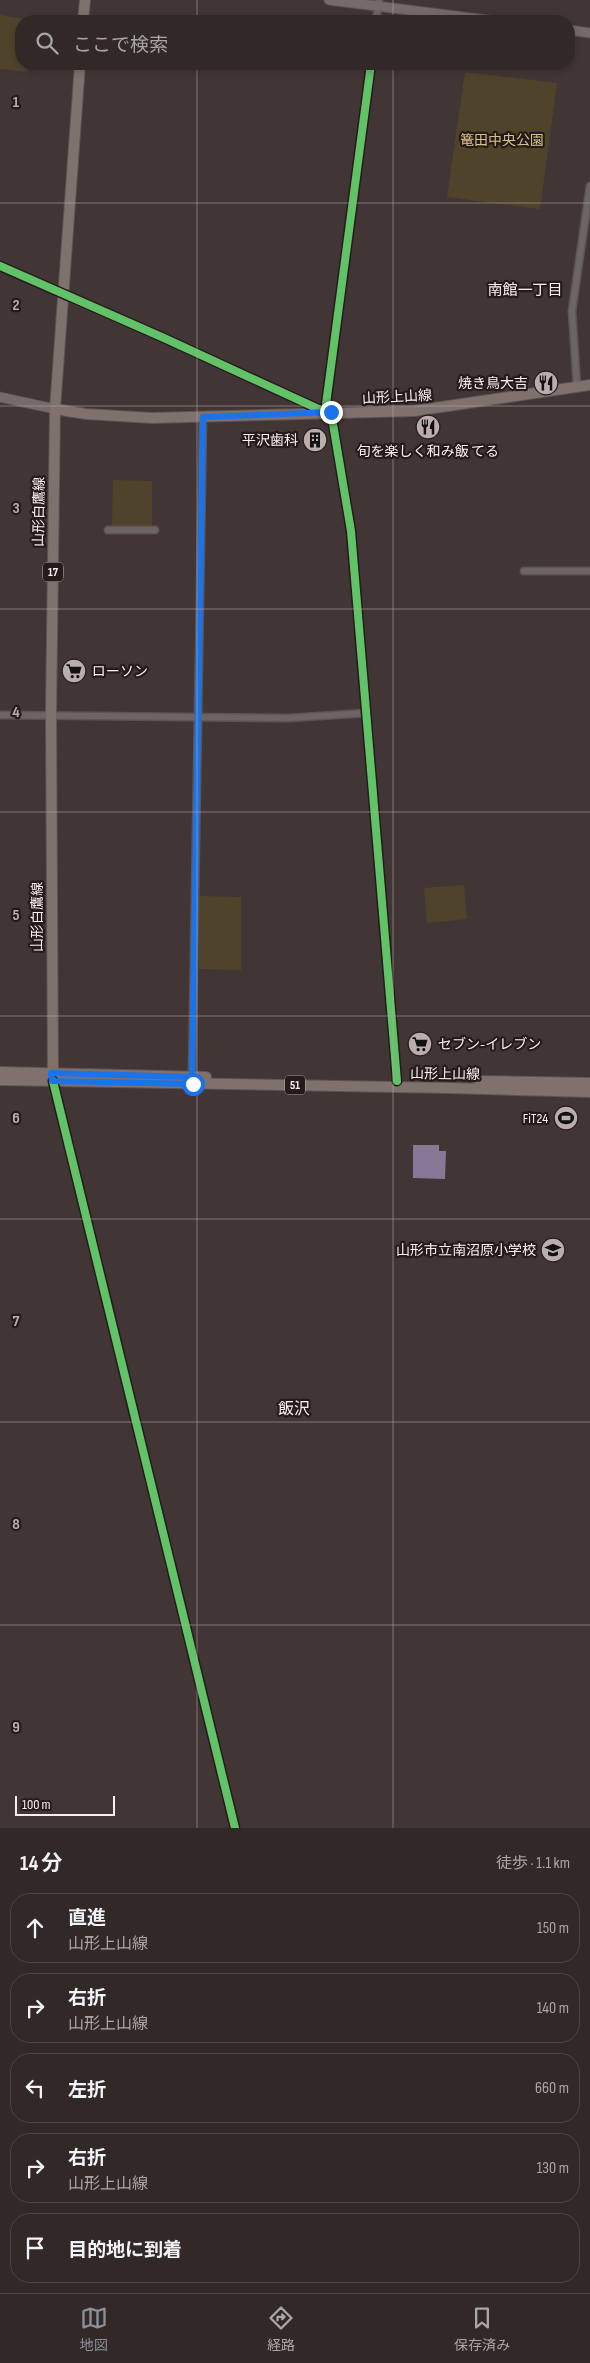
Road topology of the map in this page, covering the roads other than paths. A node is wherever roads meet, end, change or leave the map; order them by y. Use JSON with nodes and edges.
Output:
{"nodes":[{"id":1,"x":85,"y":0,"type":"edge"},
{"id":2,"x":329,"y":0,"type":"edge"},
{"id":3,"x":378,"y":3,"type":"edge"},
{"id":4,"x":84,"y":15,"type":"edge"},
{"id":5,"x":455,"y":15,"type":"edge"},
{"id":6,"x":575,"y":31,"type":"edge"},
{"id":7,"x":590,"y":33,"type":"edge"},
{"id":8,"x":80,"y":70,"type":"edge"},
{"id":9,"x":370,"y":70,"type":"edge"},
{"id":10,"x":590,"y":186,"type":"edge"},
{"id":11,"x":0,"y":266,"type":"edge"},
{"id":12,"x":63,"y":294,"type":"junction"},
{"id":13,"x":590,"y":386,"type":"edge"},
{"id":14,"x":577,"y":387,"type":"junction"},
{"id":15,"x":0,"y":397,"type":"edge"},
{"id":16,"x":55,"y":409,"type":"junction"},
{"id":17,"x":328,"y":412,"type":"junction"},
{"id":18,"x":203,"y":417,"type":"junction"},
{"id":19,"x":108,"y":530,"type":"dead end"},
{"id":20,"x":155,"y":530,"type":"dead end"},
{"id":21,"x":524,"y":571,"type":"dead end"},
{"id":22,"x":590,"y":571,"type":"edge"},
{"id":23,"x":51,"y":713,"type":"junction"},
{"id":24,"x":366,"y":713,"type":"junction"},
{"id":25,"x":0,"y":714,"type":"edge"},
{"id":26,"x":198,"y":716,"type":"junction"},
{"id":27,"x":0,"y":1072,"type":"edge"},
{"id":28,"x":52,"y":1077,"type":"junction"},
{"id":29,"x":192,"y":1077,"type":"junction"},
{"id":30,"x":0,"y":1080,"type":"edge"},
{"id":31,"x":397,"y":1081,"type":"junction"},
{"id":32,"x":590,"y":1083,"type":"edge"},
{"id":33,"x":590,"y":1092,"type":"edge"},
{"id":34,"x":235,"y":1828,"type":"edge"}],
"edges":[{"from":1,"to":4,"type":"main road"},
{"from":2,"to":3,"type":"street"},
{"from":3,"to":5,"type":"street"},
{"from":6,"to":7,"type":"street"},
{"from":8,"to":12,"type":"main road","name":"山形白鷹線","number":"17"},
{"from":9,"to":17,"type":"street"},
{"from":10,"to":14,"type":"street"},
{"from":11,"to":12,"type":"street"},
{"from":12,"to":16,"type":"main road","name":"山形白鷹線","number":"17"},
{"from":12,"to":17,"type":"street"},
{"from":13,"to":14,"type":"main road","name":"山形上山線"},
{"from":14,"to":17,"type":"main road","name":"山形上山線"},
{"from":15,"to":16,"type":"street"},
{"from":16,"to":18,"type":"main road","name":"山形上山線"},
{"from":16,"to":23,"type":"main road","name":"山形白鷹線","number":"17"},
{"from":17,"to":18,"type":"main road","name":"山形上山線"},
{"from":17,"to":24,"type":"street"},
{"from":18,"to":26,"type":"street"},
{"from":19,"to":20,"type":"street"},
{"from":21,"to":22,"type":"street"},
{"from":23,"to":25,"type":"street"},
{"from":23,"to":26,"type":"street"},
{"from":23,"to":28,"type":"main road","name":"山形白鷹線","number":"17"},
{"from":24,"to":26,"type":"street"},
{"from":24,"to":31,"type":"street"},
{"from":26,"to":29,"type":"street"},
{"from":27,"to":28,"type":"main road","name":"山形上山線","number":"51"},
{"from":28,"to":29,"type":"main road","name":"山形上山線","number":"51"},
{"from":28,"to":30,"type":"main road","name":"山形上山線","number":"51"},
{"from":28,"to":33,"type":"main road","name":"山形上山線","number":"51"},
{"from":28,"to":34,"type":"street"},
{"from":29,"to":31,"type":"main road","name":"山形上山線","number":"51"},
{"from":31,"to":32,"type":"main road","name":"山形上山線","number":"51"}]}
